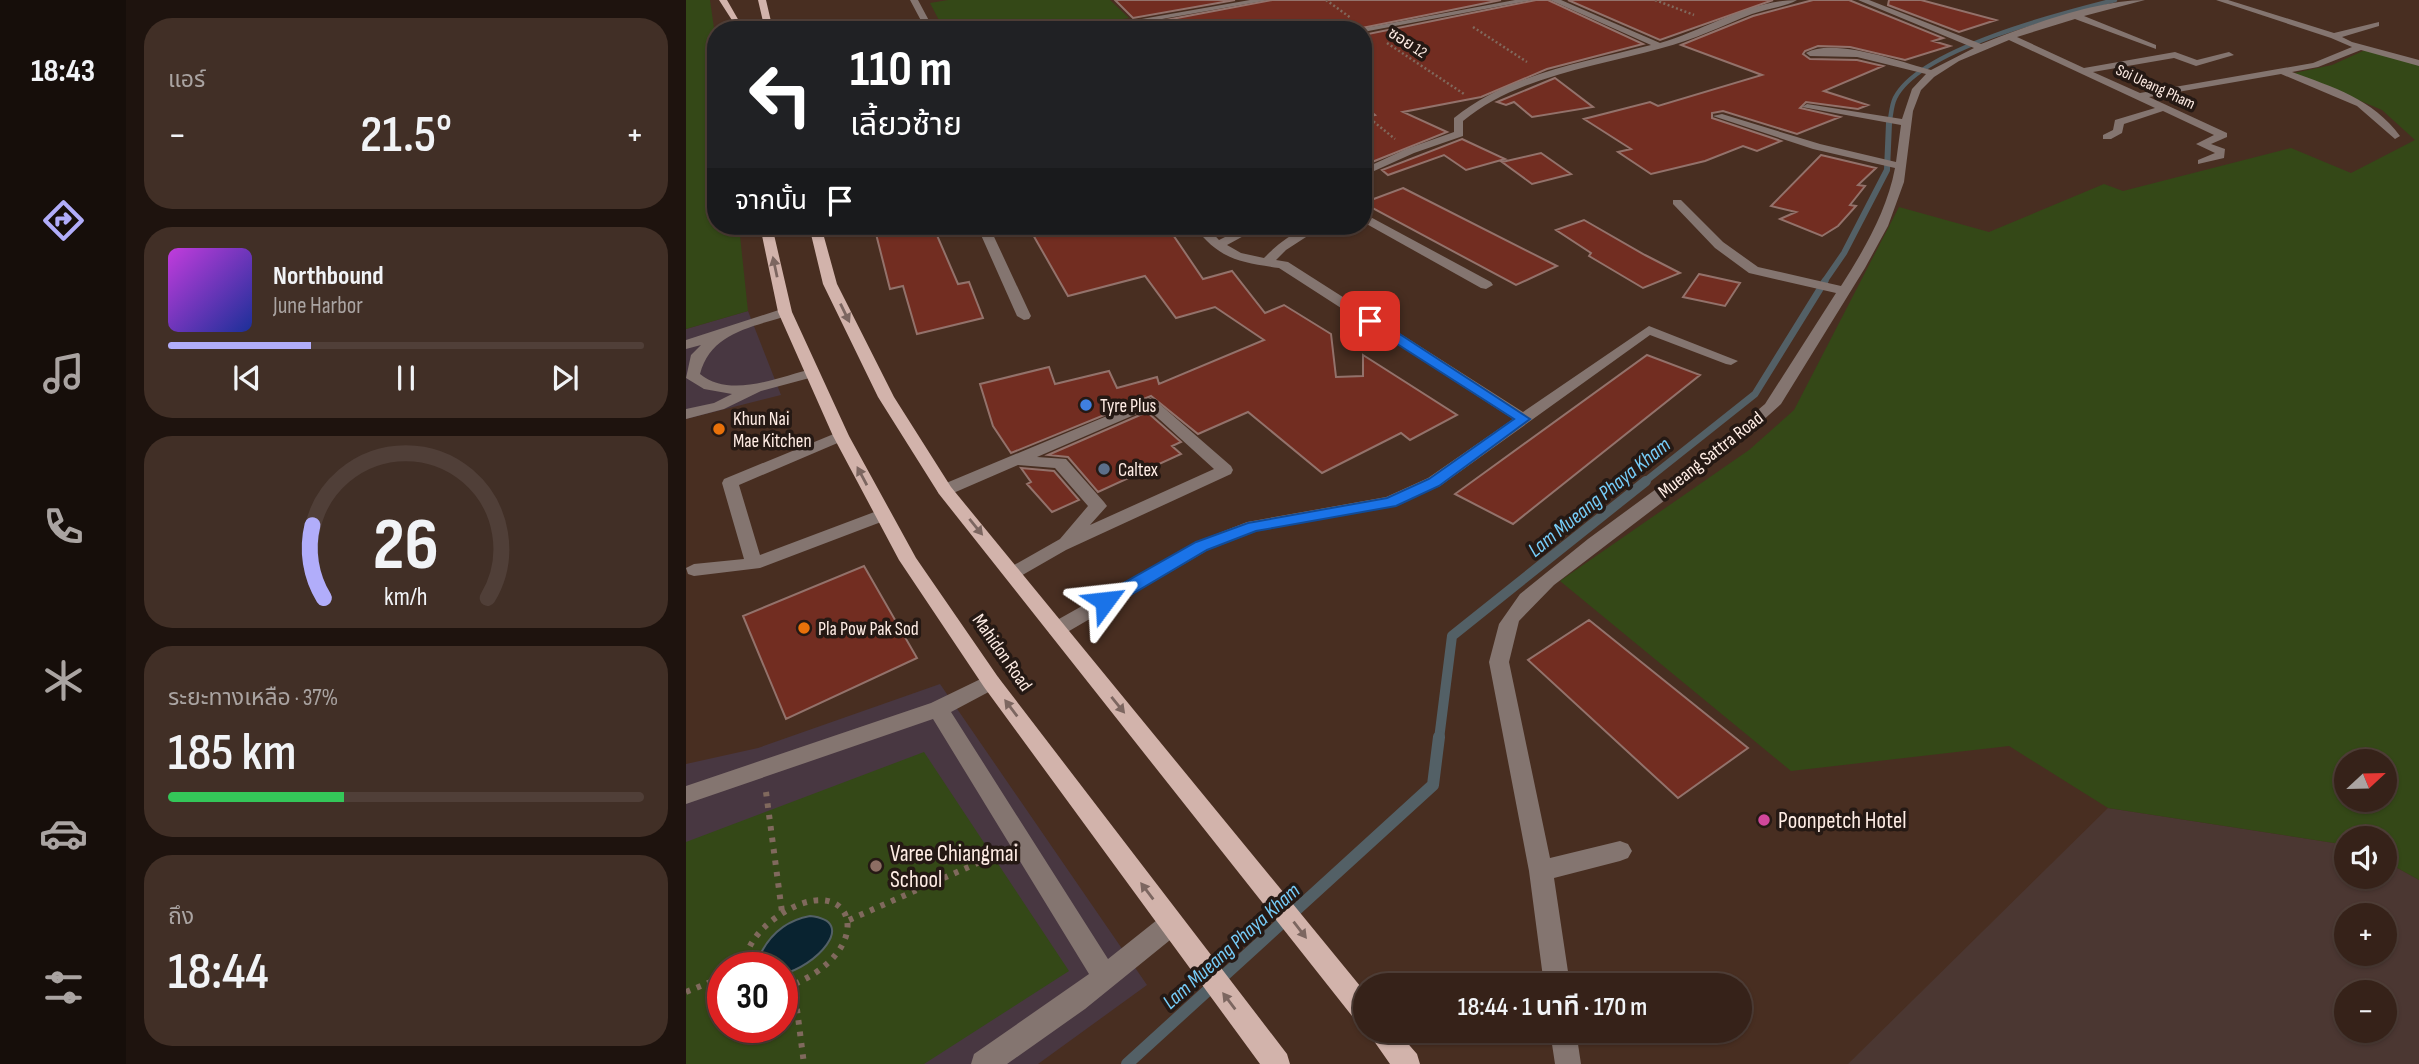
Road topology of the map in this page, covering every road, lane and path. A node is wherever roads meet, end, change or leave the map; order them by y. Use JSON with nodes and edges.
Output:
{"nodes":[{"id":1,"x":723,"y":0,"type":"edge"},
{"id":2,"x":738,"y":0,"type":"edge"},
{"id":3,"x":762,"y":0,"type":"edge"},
{"id":4,"x":774,"y":0,"type":"edge"},
{"id":5,"x":914,"y":0,"type":"edge"},
{"id":6,"x":1265,"y":0,"type":"edge"},
{"id":7,"x":1326,"y":0,"type":"edge"},
{"id":8,"x":1529,"y":0,"type":"edge"},
{"id":9,"x":1553,"y":0,"type":"edge"},
{"id":10,"x":1656,"y":0,"type":"edge"},
{"id":11,"x":1793,"y":0,"type":"edge"},
{"id":12,"x":1862,"y":0,"type":"edge"},
{"id":13,"x":2141,"y":0,"type":"edge"},
{"id":14,"x":2220,"y":0,"type":"edge"},
{"id":15,"x":1766,"y":2,"type":"edge"},
{"id":16,"x":1451,"y":13,"type":"junction"},
{"id":17,"x":2074,"y":15,"type":"junction"},
{"id":18,"x":736,"y":21,"type":"edge"},
{"id":19,"x":740,"y":21,"type":"edge"},
{"id":20,"x":766,"y":21,"type":"edge"},
{"id":21,"x":768,"y":21,"type":"edge"},
{"id":22,"x":925,"y":21,"type":"edge"},
{"id":23,"x":1127,"y":21,"type":"edge"},
{"id":24,"x":1352,"y":21,"type":"edge"},
{"id":25,"x":2376,"y":24,"type":"dead end"},
{"id":26,"x":1720,"y":25,"type":"junction"},
{"id":27,"x":1372,"y":27,"type":"edge"},
{"id":28,"x":1372,"y":35,"type":"edge"},
{"id":29,"x":2333,"y":36,"type":"junction"},
{"id":30,"x":2012,"y":38,"type":"junction"},
{"id":31,"x":1660,"y":46,"type":"junction"},
{"id":32,"x":1979,"y":47,"type":"junction"},
{"id":33,"x":2153,"y":47,"type":"dead end"},
{"id":34,"x":2361,"y":47,"type":"junction"},
{"id":35,"x":1810,"y":53,"type":"dead end"},
{"id":36,"x":2229,"y":55,"type":"dead end"},
{"id":37,"x":2419,"y":63,"type":"edge"},
{"id":38,"x":2086,"y":71,"type":"junction"},
{"id":39,"x":1930,"y":72,"type":"junction"},
{"id":40,"x":2284,"y":72,"type":"junction"},
{"id":41,"x":1549,"y":76,"type":"junction"},
{"id":42,"x":2139,"y":96,"type":"junction"},
{"id":43,"x":1478,"y":103,"type":"junction"},
{"id":44,"x":1807,"y":107,"type":"dead end"},
{"id":45,"x":2164,"y":108,"type":"junction"},
{"id":46,"x":1718,"y":116,"type":"dead end"},
{"id":47,"x":1372,"y":120,"type":"edge"},
{"id":48,"x":1902,"y":122,"type":"junction"},
{"id":49,"x":2395,"y":136,"type":"dead end"},
{"id":50,"x":2107,"y":137,"type":"dead end"},
{"id":51,"x":1410,"y":151,"type":"junction"},
{"id":52,"x":2202,"y":162,"type":"dead end"},
{"id":53,"x":1896,"y":165,"type":"junction"},
{"id":54,"x":1372,"y":169,"type":"edge"},
{"id":55,"x":1678,"y":202,"type":"dead end"},
{"id":56,"x":1372,"y":222,"type":"edge"},
{"id":57,"x":768,"y":235,"type":"edge"},
{"id":58,"x":818,"y":235,"type":"edge"},
{"id":59,"x":987,"y":235,"type":"edge"},
{"id":60,"x":1207,"y":235,"type":"edge"},
{"id":61,"x":1238,"y":235,"type":"edge"},
{"id":62,"x":1302,"y":235,"type":"edge"},
{"id":63,"x":1216,"y":246,"type":"junction"},
{"id":64,"x":1267,"y":262,"type":"junction"},
{"id":65,"x":1486,"y":285,"type":"dead end"},
{"id":66,"x":1843,"y":290,"type":"junction"},
{"id":67,"x":785,"y":312,"type":"junction"},
{"id":68,"x":1024,"y":316,"type":"dead end"},
{"id":69,"x":722,"y":334,"type":"junction"},
{"id":70,"x":686,"y":345,"type":"edge"},
{"id":71,"x":1731,"y":361,"type":"dead end"},
{"id":72,"x":690,"y":373,"type":"edge"},
{"id":73,"x":812,"y":373,"type":"junction"},
{"id":74,"x":762,"y":385,"type":"junction"},
{"id":75,"x":686,"y":414,"type":"edge"},
{"id":76,"x":1523,"y":419,"type":"junction"},
{"id":77,"x":841,"y":436,"type":"junction"},
{"id":78,"x":1017,"y":460,"type":"junction"},
{"id":79,"x":946,"y":490,"type":"junction"},
{"id":80,"x":883,"y":515,"type":"junction"},
{"id":81,"x":1060,"y":546,"type":"junction"},
{"id":82,"x":754,"y":564,"type":"junction"},
{"id":83,"x":694,"y":570,"type":"dead end"},
{"id":84,"x":1013,"y":573,"type":"junction"},
{"id":85,"x":1057,"y":629,"type":"junction"},
{"id":86,"x":991,"y":682,"type":"junction"},
{"id":87,"x":938,"y":709,"type":"junction"},
{"id":88,"x":764,"y":769,"type":"junction"},
{"id":89,"x":686,"y":795,"type":"edge"},
{"id":90,"x":1020,"y":844,"type":"junction"},
{"id":91,"x":1620,"y":851,"type":"dead end"},
{"id":92,"x":1541,"y":871,"type":"junction"},
{"id":93,"x":782,"y":912,"type":"junction"},
{"id":94,"x":849,"y":920,"type":"junction"},
{"id":95,"x":1171,"y":923,"type":"junction"},
{"id":96,"x":748,"y":952,"type":"edge"},
{"id":97,"x":1555,"y":973,"type":"edge"},
{"id":98,"x":1105,"y":977,"type":"junction"},
{"id":99,"x":707,"y":983,"type":"edge"},
{"id":100,"x":798,"y":984,"type":"edge"},
{"id":101,"x":686,"y":992,"type":"edge"},
{"id":102,"x":1353,"y":997,"type":"edge"},
{"id":103,"x":798,"y":1017,"type":"edge"},
{"id":104,"x":1389,"y":1043,"type":"edge"},
{"id":105,"x":1565,"y":1043,"type":"edge"},
{"id":106,"x":804,"y":1064,"type":"edge"},
{"id":107,"x":984,"y":1064,"type":"edge"},
{"id":108,"x":1277,"y":1064,"type":"edge"},
{"id":109,"x":1406,"y":1064,"type":"edge"},
{"id":110,"x":1568,"y":1064,"type":"edge"}],
"edges":[{"from":1,"to":18,"type":"main road"},
{"from":2,"to":19,"type":"main road"},
{"from":3,"to":20,"type":"main road"},
{"from":4,"to":21,"type":"main road"},
{"from":5,"to":22,"type":"street"},
{"from":6,"to":23,"type":"street"},
{"from":7,"to":24,"type":"path","name":"ซอย 12"},
{"from":8,"to":16,"type":"street"},
{"from":9,"to":31,"type":"street"},
{"from":10,"to":26,"type":"path"},
{"from":11,"to":15,"type":"street"},
{"from":12,"to":32,"type":"street"},
{"from":13,"to":17,"type":"street","name":"Mueang Sattra Road"},
{"from":14,"to":29,"type":"street"},
{"from":15,"to":26,"type":"street"},
{"from":16,"to":27,"type":"street"},
{"from":16,"to":41,"type":"path"},
{"from":17,"to":30,"type":"street","name":"Mueang Sattra Road"},
{"from":17,"to":33,"type":"street"},
{"from":25,"to":29,"type":"street"},
{"from":26,"to":31,"type":"street"},
{"from":28,"to":43,"type":"path","name":"ซอย 12"},
{"from":29,"to":34,"type":"street"},
{"from":30,"to":32,"type":"street","name":"Mueang Sattra Road"},
{"from":30,"to":38,"type":"street","name":"Soi Ueang Pham"},
{"from":31,"to":41,"type":"street"},
{"from":32,"to":39,"type":"street","name":"Mueang Sattra Road"},
{"from":34,"to":37,"type":"street"},
{"from":34,"to":40,"type":"street"},
{"from":35,"to":39,"type":"street"},
{"from":36,"to":38,"type":"street"},
{"from":38,"to":42,"type":"street","name":"Soi Ueang Pham"},
{"from":39,"to":48,"type":"street","name":"Mueang Sattra Road"},
{"from":40,"to":42,"type":"street"},
{"from":40,"to":49,"type":"street"},
{"from":41,"to":43,"type":"street"},
{"from":42,"to":45,"type":"street","name":"Soi Ueang Pham"},
{"from":43,"to":51,"type":"street"},
{"from":44,"to":48,"type":"street"},
{"from":45,"to":50,"type":"street"},
{"from":45,"to":52,"type":"street","name":"Soi Ueang Pham"},
{"from":46,"to":53,"type":"street"},
{"from":47,"to":51,"type":"path"},
{"from":48,"to":53,"type":"street","name":"Mueang Sattra Road"},
{"from":51,"to":54,"type":"street"},
{"from":53,"to":66,"type":"street","name":"Mueang Sattra Road"},
{"from":55,"to":66,"type":"street"},
{"from":56,"to":65,"type":"street"},
{"from":67,"to":57,"type":"main road","name":"Mahidon Road","one_way":true},
{"from":58,"to":79,"type":"main road","one_way":true},
{"from":59,"to":68,"type":"street"},
{"from":60,"to":63,"type":"street"},
{"from":61,"to":63,"type":"street"},
{"from":62,"to":64,"type":"street"},
{"from":63,"to":64,"type":"street"},
{"from":64,"to":76,"type":"street"},
{"from":66,"to":92,"type":"street","name":"Mueang Sattra Road"},
{"from":67,"to":69,"type":"street"},
{"from":67,"to":73,"type":"main road","name":"Mahidon Road"},
{"from":69,"to":70,"type":"street"},
{"from":69,"to":72,"type":"street"},
{"from":71,"to":76,"type":"street"},
{"from":72,"to":74,"type":"street"},
{"from":73,"to":74,"type":"street"},
{"from":73,"to":77,"type":"main road","name":"Mahidon Road"},
{"from":74,"to":75,"type":"street"},
{"from":76,"to":85,"type":"street"},
{"from":80,"to":77,"type":"main road","name":"Mahidon Road","one_way":true},
{"from":77,"to":82,"type":"street"},
{"from":78,"to":79,"type":"street"},
{"from":78,"to":81,"type":"street"},
{"from":78,"to":81,"type":"street"},
{"from":79,"to":84,"type":"main road","one_way":true},
{"from":80,"to":82,"type":"street"},
{"from":80,"to":86,"type":"main road","name":"Mahidon Road"},
{"from":81,"to":84,"type":"street"},
{"from":82,"to":83,"type":"street"},
{"from":84,"to":85,"type":"main road"},
{"from":85,"to":102,"type":"main road","one_way":true},
{"from":86,"to":87,"type":"street"},
{"from":95,"to":86,"type":"main road","name":"Mahidon Road","one_way":true},
{"from":87,"to":88,"type":"street"},
{"from":87,"to":90,"type":"street"},
{"from":88,"to":89,"type":"street"},
{"from":88,"to":93,"type":"path"},
{"from":90,"to":94,"type":"path"},
{"from":90,"to":98,"type":"street"},
{"from":91,"to":92,"type":"street"},
{"from":92,"to":97,"type":"street","name":"Mueang Sattra Road"},
{"from":93,"to":94,"type":"path"},
{"from":93,"to":96,"type":"path"},
{"from":94,"to":100,"type":"path"},
{"from":95,"to":98,"type":"street"},
{"from":108,"to":95,"type":"main road","name":"Mahidon Road","one_way":true},
{"from":98,"to":107,"type":"street"},
{"from":99,"to":101,"type":"path"},
{"from":103,"to":106,"type":"path"},
{"from":104,"to":109,"type":"main road"},
{"from":105,"to":110,"type":"street"}]}
